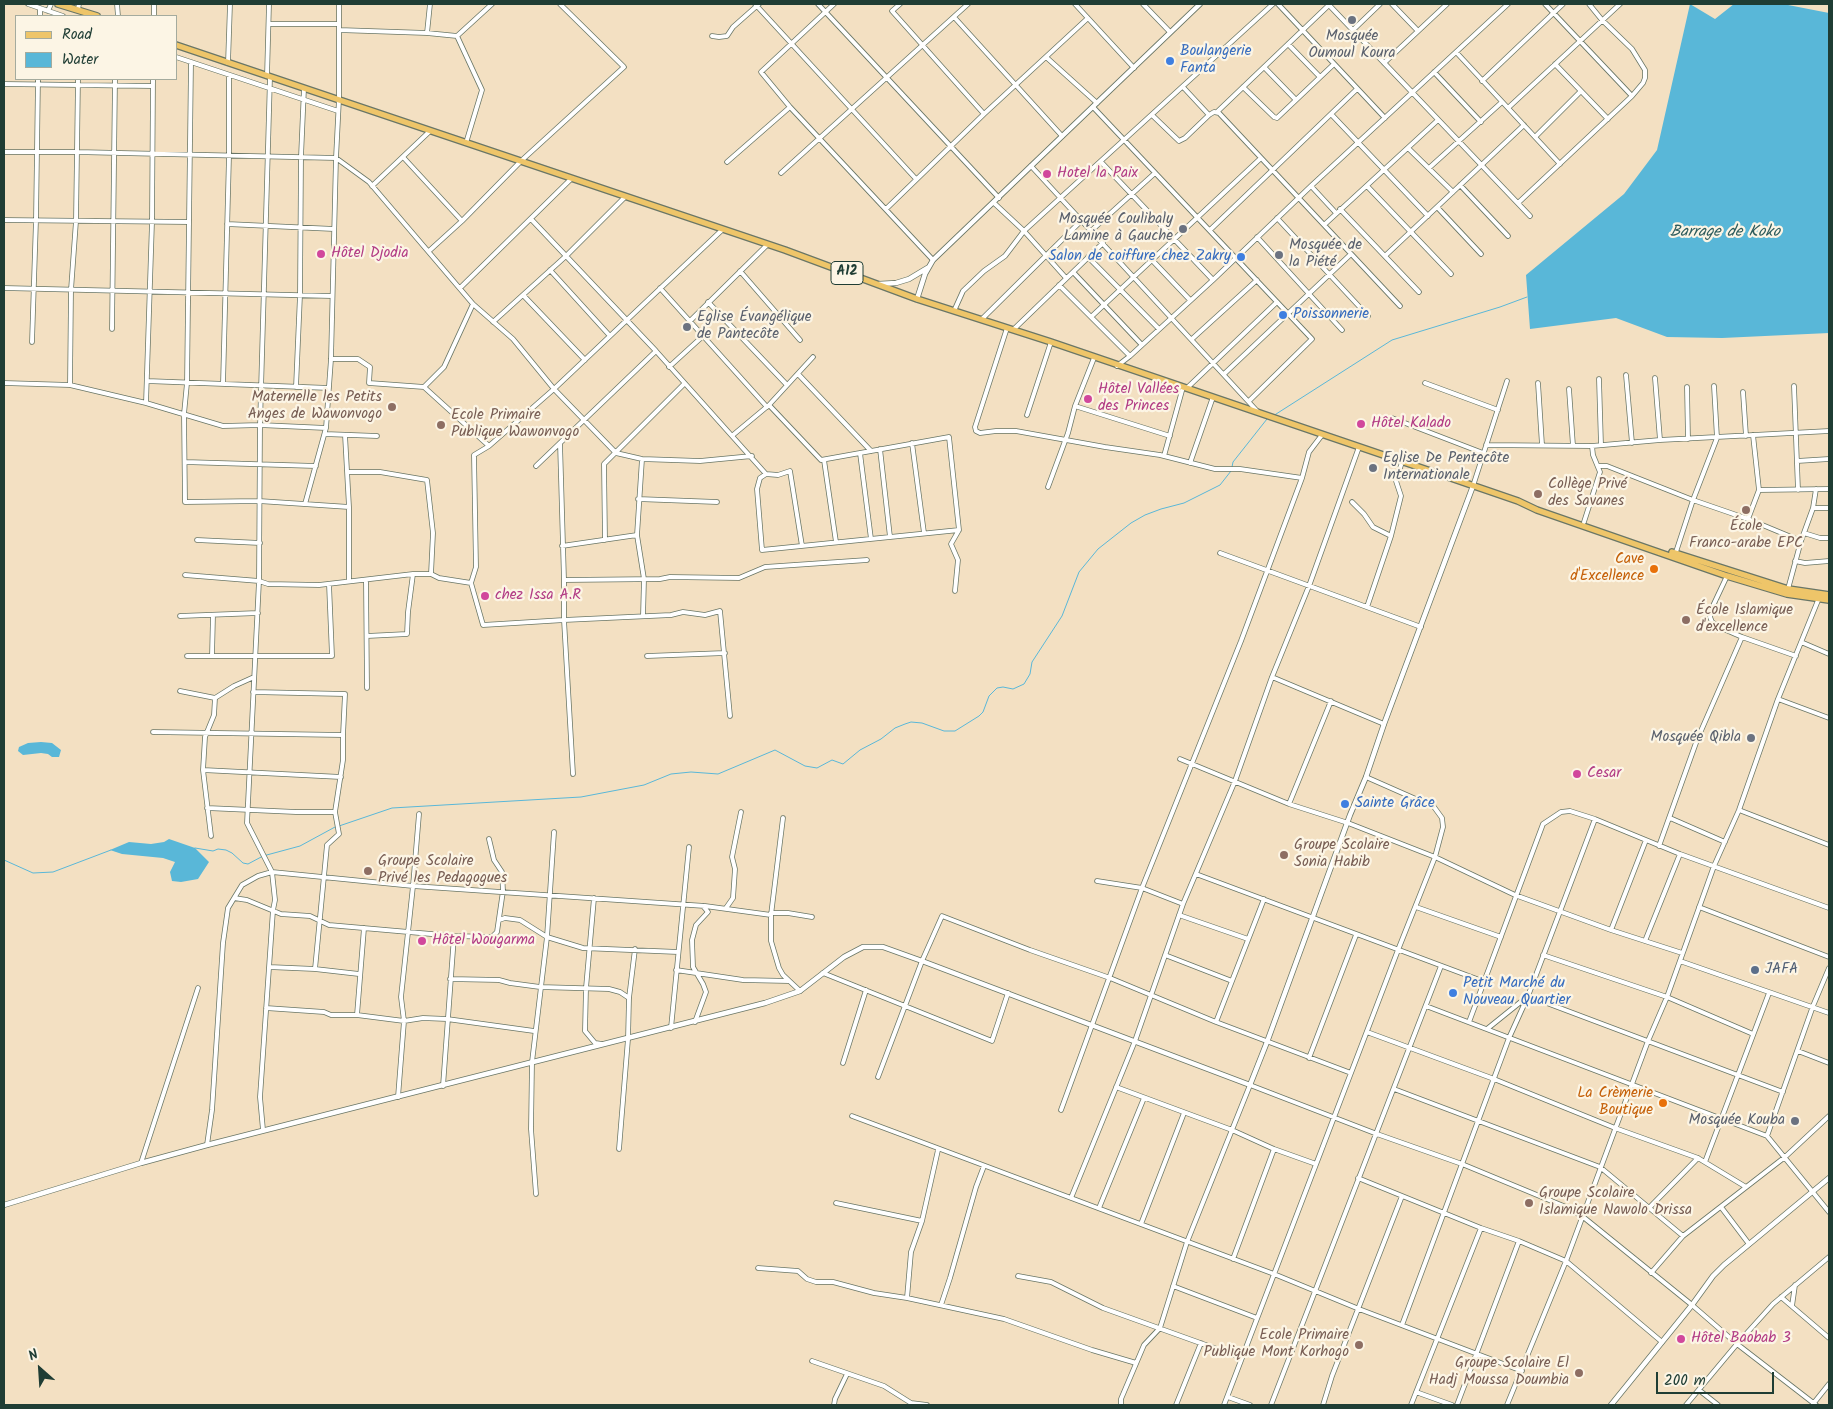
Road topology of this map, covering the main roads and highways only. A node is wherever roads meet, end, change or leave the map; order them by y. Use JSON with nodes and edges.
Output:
{"nodes":[{"id":1,"x":58,"y":4,"type":"edge"},
{"id":2,"x":78,"y":6,"type":"edge"},
{"id":3,"x":95,"y":15,"type":"edge"},
{"id":4,"x":178,"y":46,"type":"edge"},
{"id":5,"x":1518,"y":501,"type":"junction"},
{"id":6,"x":1675,"y":555,"type":"junction"},
{"id":7,"x":1829,"y":595,"type":"edge"},
{"id":8,"x":1819,"y":596,"type":"junction"},
{"id":9,"x":1829,"y":602,"type":"edge"}],
"edges":[{"from":1,"to":2,"type":"main road"},
{"from":2,"to":3,"type":"main road"},
{"from":4,"to":5,"type":"main road","number":"A12"},
{"from":5,"to":6,"type":"main road","number":"A12"},
{"from":5,"to":6,"type":"main road","number":"A12"},
{"from":6,"to":8,"type":"main road","number":"A12"},
{"from":6,"to":8,"type":"main road","number":"A12"},
{"from":7,"to":8,"type":"main road","number":"A12"},
{"from":8,"to":9,"type":"main road","number":"A12"}]}
